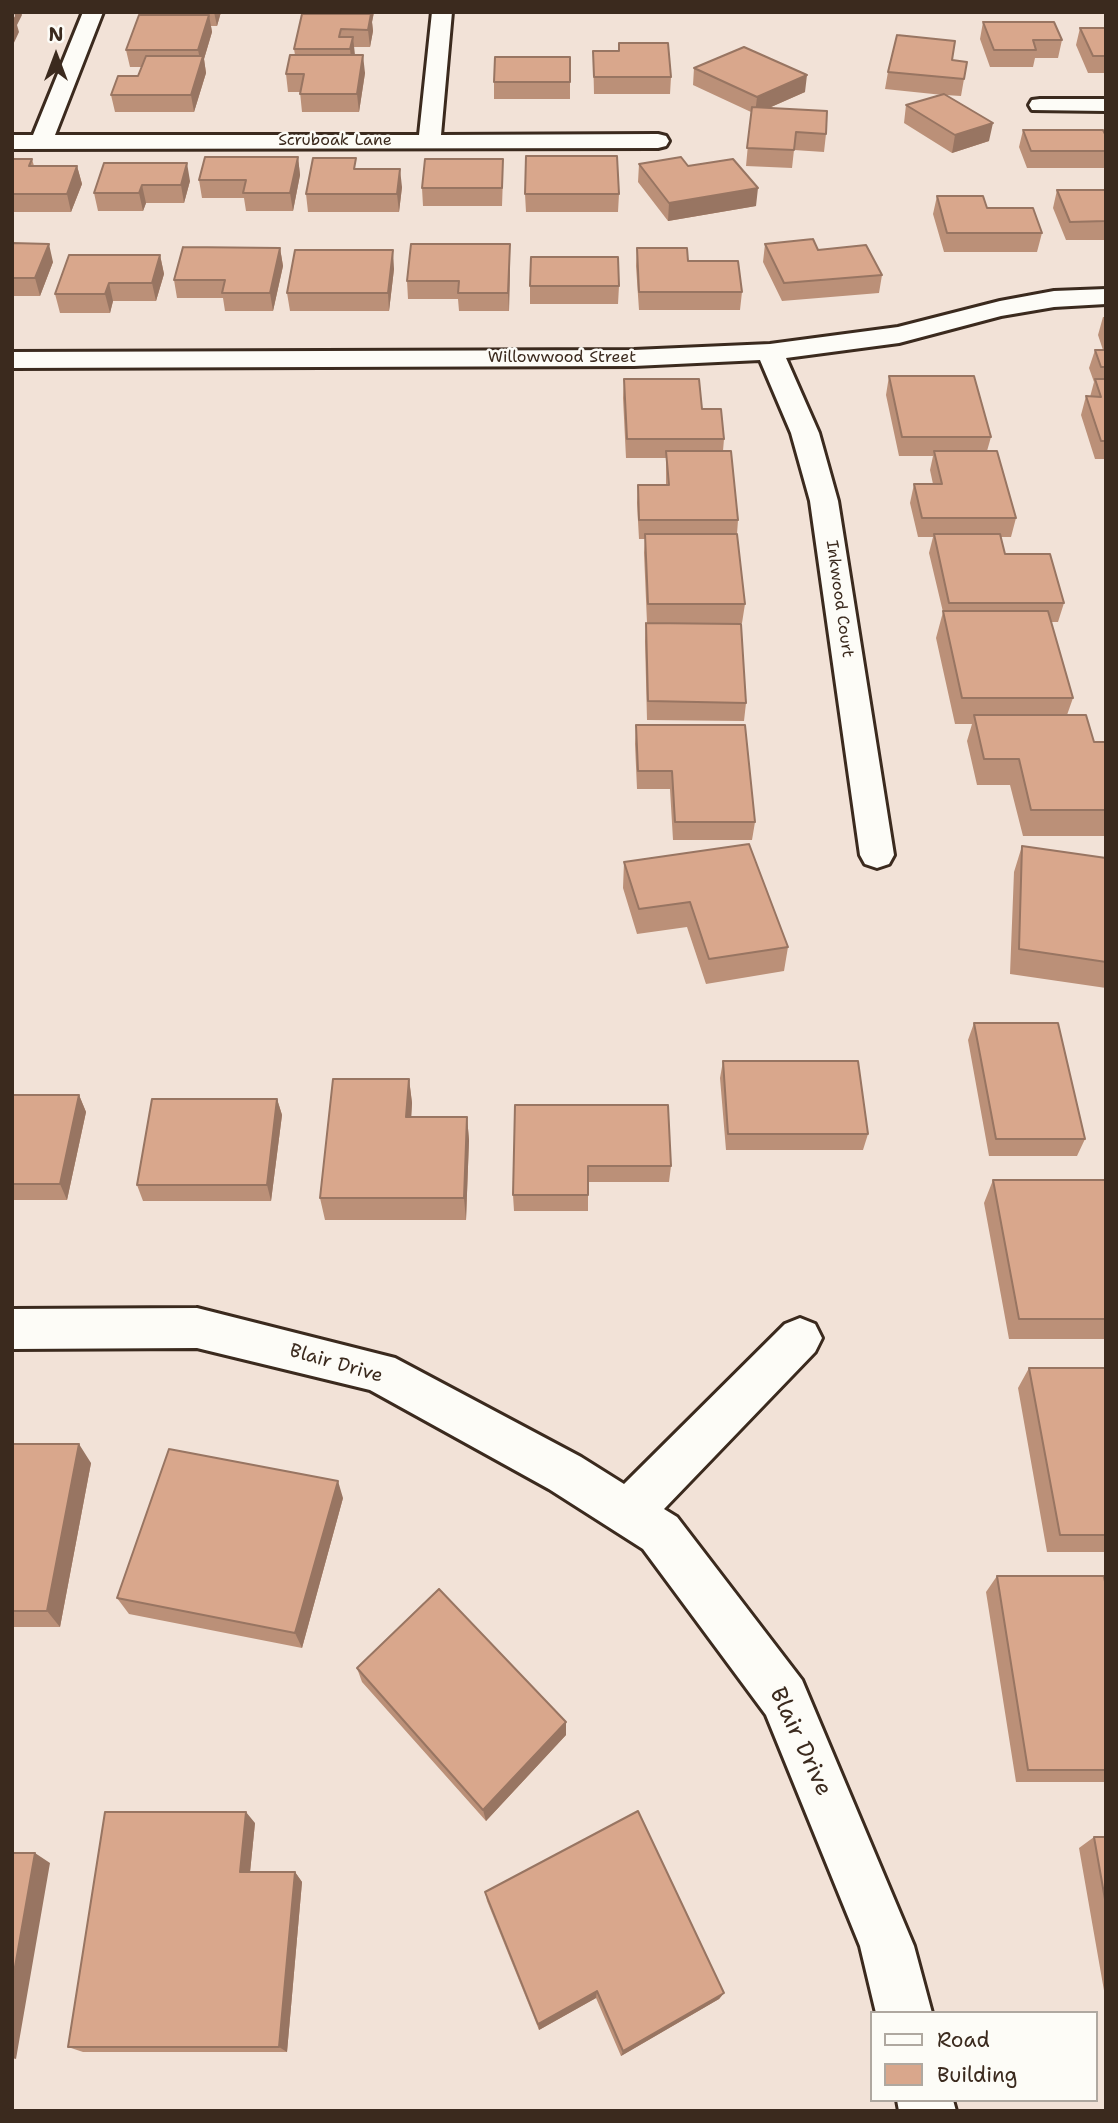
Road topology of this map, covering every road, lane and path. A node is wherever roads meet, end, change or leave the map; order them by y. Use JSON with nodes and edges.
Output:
{"nodes":[{"id":1,"x":93,"y":12,"type":"edge"},
{"id":2,"x":442,"y":12,"type":"edge"},
{"id":3,"x":1040,"y":105,"type":"dead end"},
{"id":4,"x":1106,"y":105,"type":"edge"},
{"id":5,"x":429,"y":141,"type":"junction"},
{"id":6,"x":658,"y":141,"type":"dead end"},
{"id":7,"x":12,"y":142,"type":"edge"},
{"id":8,"x":41,"y":142,"type":"junction"},
{"id":9,"x":1106,"y":296,"type":"edge"},
{"id":10,"x":770,"y":352,"type":"junction"},
{"id":11,"x":12,"y":360,"type":"edge"},
{"id":12,"x":877,"y":855,"type":"dead end"},
{"id":13,"x":12,"y":1329,"type":"edge"},
{"id":14,"x":800,"y":1338,"type":"dead end"},
{"id":15,"x":628,"y":1513,"type":"junction"},
{"id":16,"x":903,"y":2011,"type":"edge"}],
"edges":[{"from":1,"to":8,"type":"street"},
{"from":2,"to":5,"type":"street"},
{"from":3,"to":4,"type":"street"},
{"from":5,"to":6,"type":"street","name":"Scruboak Lane"},
{"from":5,"to":8,"type":"street","name":"Scruboak Lane"},
{"from":7,"to":8,"type":"street","name":"Scruboak Lane"},
{"from":9,"to":10,"type":"street","name":"Willowwood Street"},
{"from":10,"to":11,"type":"street","name":"Willowwood Street"},
{"from":10,"to":12,"type":"street","name":"Inkwood Court"},
{"from":13,"to":15,"type":"street","name":"Blair Drive"},
{"from":14,"to":15,"type":"street"},
{"from":15,"to":16,"type":"street","name":"Blair Drive"}]}
